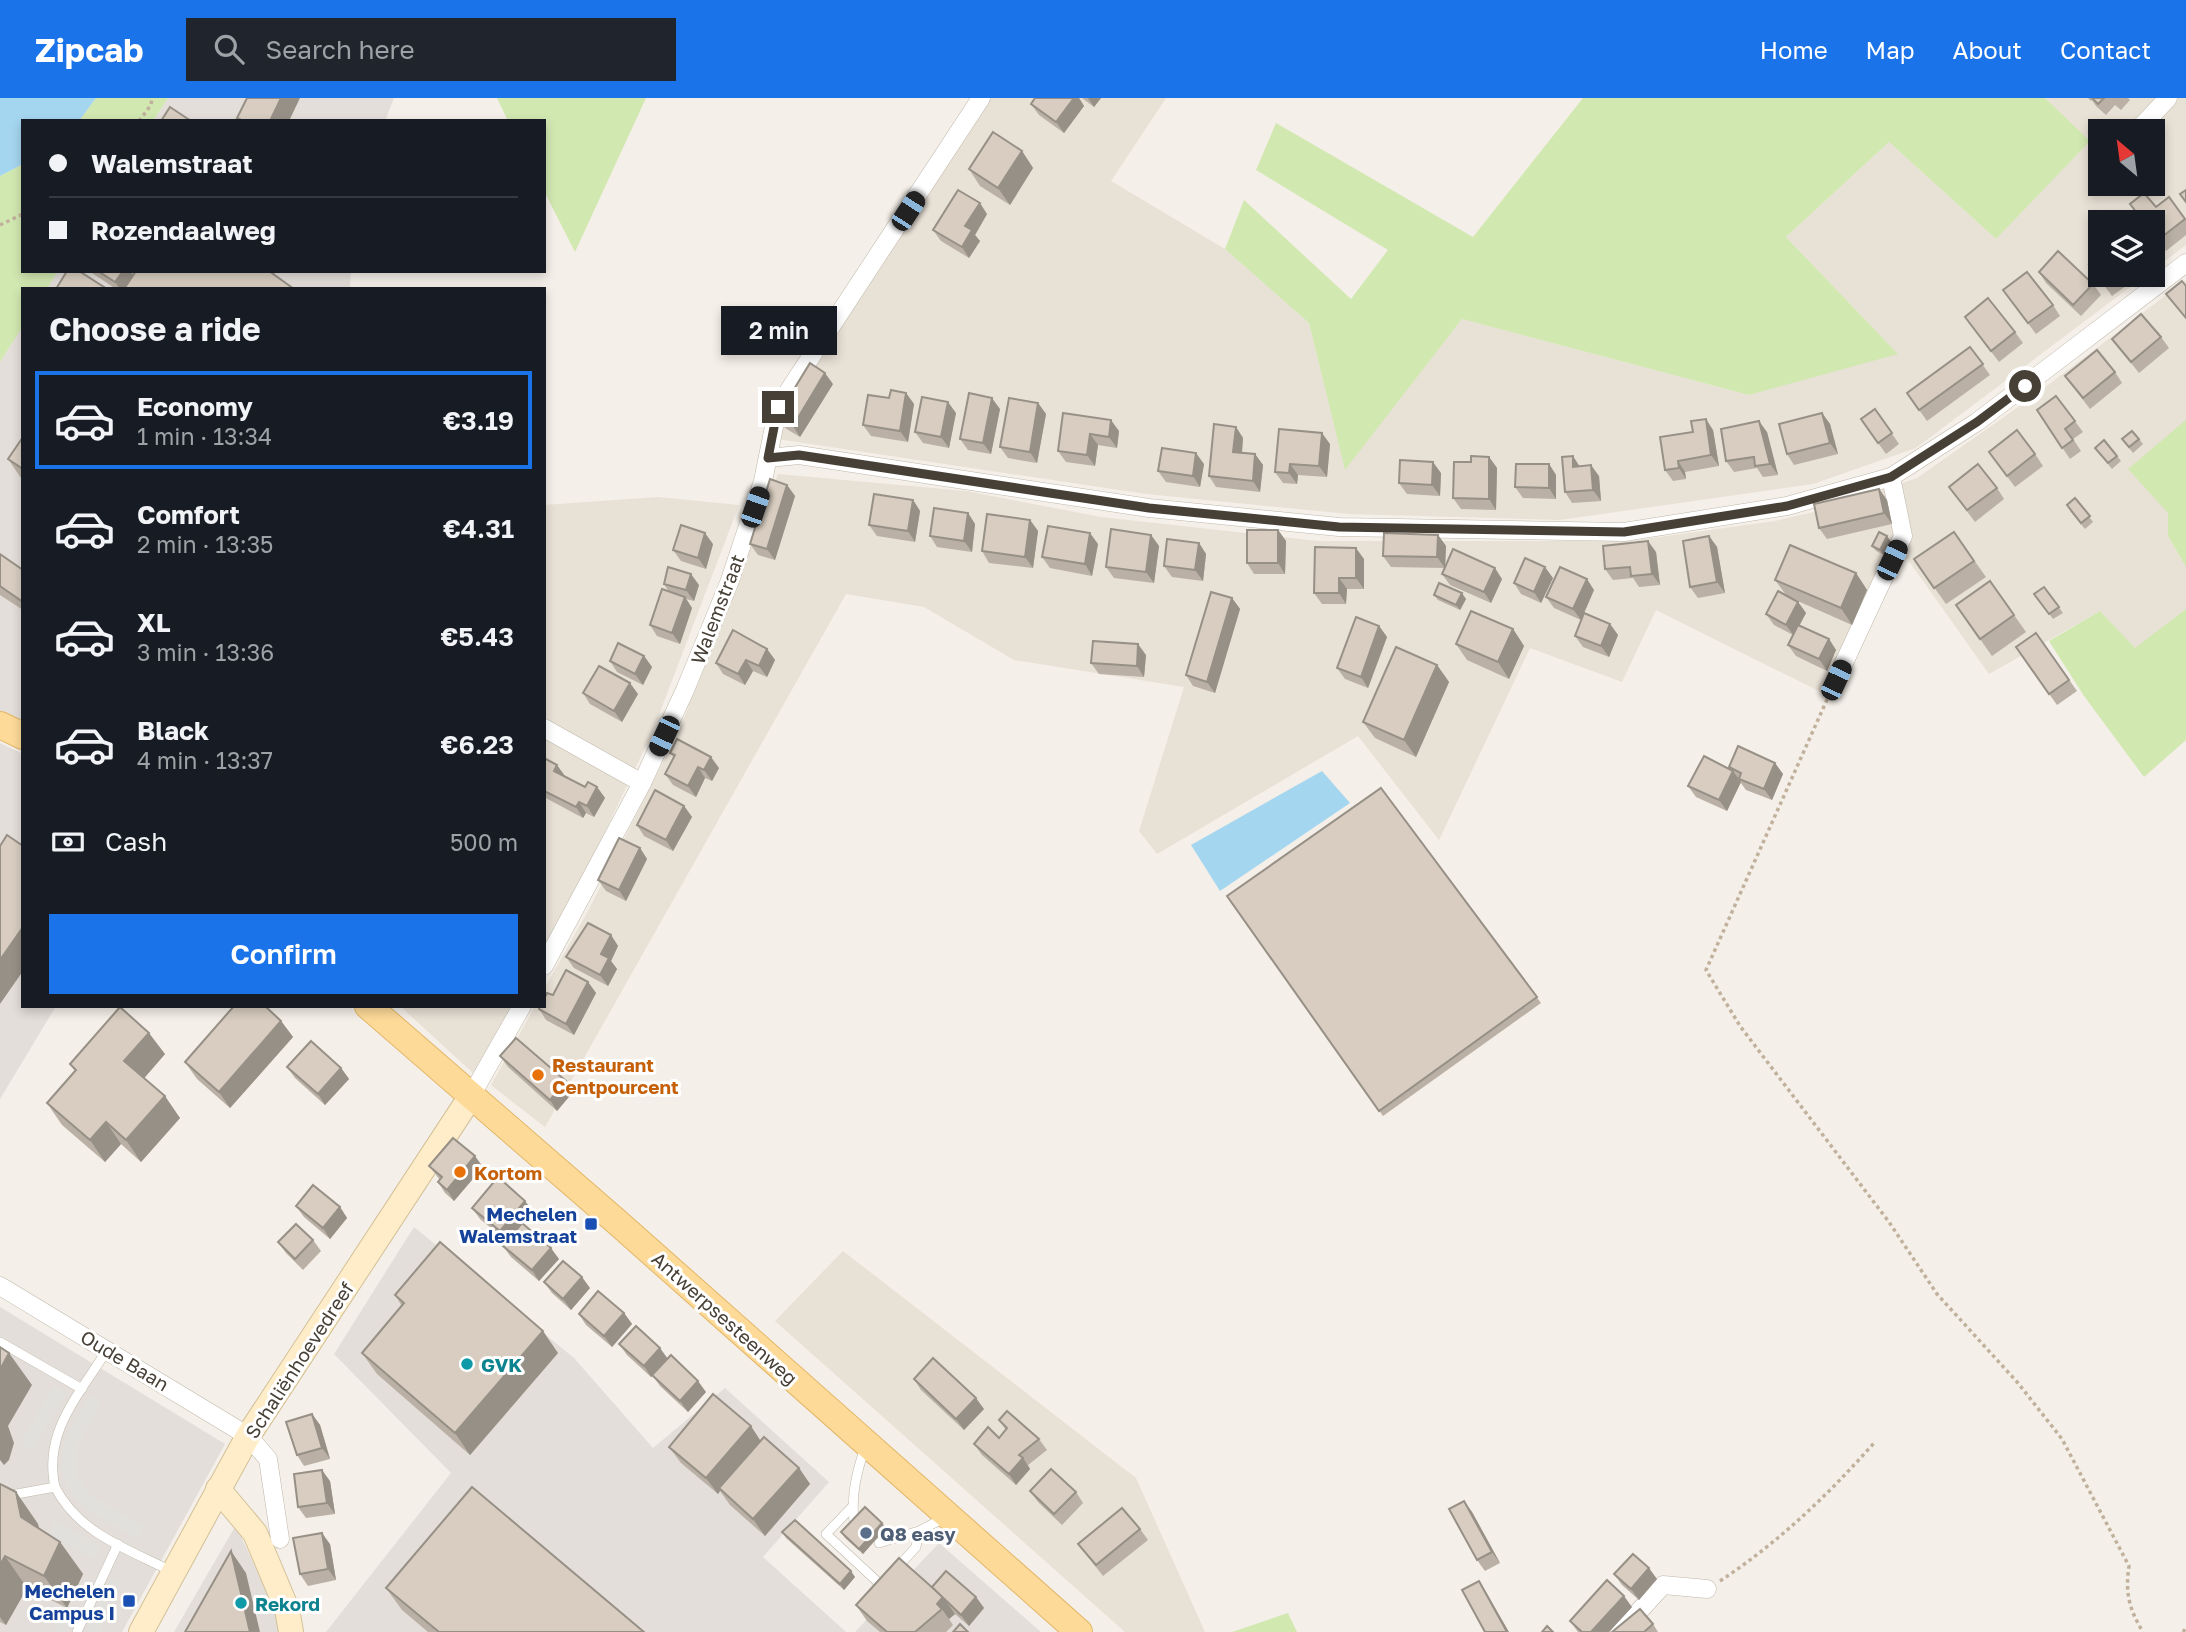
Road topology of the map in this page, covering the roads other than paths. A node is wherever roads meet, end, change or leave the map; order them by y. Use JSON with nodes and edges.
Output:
{"nodes":[{"id":1,"x":981,"y":98,"type":"edge"},
{"id":2,"x":2168,"y":98,"type":"edge"},
{"id":3,"x":2148,"y":119,"type":"edge"},
{"id":4,"x":2186,"y":263,"type":"edge"},
{"id":5,"x":768,"y":458,"type":"junction"},
{"id":6,"x":1891,"y":477,"type":"junction"},
{"id":7,"x":1836,"y":680,"type":"road end"},
{"id":8,"x":0,"y":725,"type":"edge"},
{"id":9,"x":546,"y":729,"type":"edge"},
{"id":10,"x":21,"y":735,"type":"edge"},
{"id":11,"x":642,"y":783,"type":"junction"},
{"id":12,"x":546,"y":962,"type":"edge"},
{"id":13,"x":370,"y":1008,"type":"edge"},
{"id":14,"x":521,"y":1008,"type":"edge"},
{"id":15,"x":471,"y":1096,"type":"junction"},
{"id":16,"x":0,"y":1286,"type":"edge"},
{"id":17,"x":0,"y":1342,"type":"edge"},
{"id":18,"x":107,"y":1349,"type":"junction"},
{"id":19,"x":82,"y":1389,"type":"junction"},
{"id":20,"x":248,"y":1437,"type":"junction"},
{"id":21,"x":866,"y":1444,"type":"junction"},
{"id":22,"x":55,"y":1487,"type":"junction"},
{"id":23,"x":218,"y":1489,"type":"junction"},
{"id":24,"x":0,"y":1497,"type":"edge"},
{"id":25,"x":852,"y":1507,"type":"junction"},
{"id":26,"x":948,"y":1516,"type":"junction"},
{"id":27,"x":853,"y":1521,"type":"edge"},
{"id":28,"x":919,"y":1531,"type":"junction"},
{"id":29,"x":280,"y":1539,"type":"dead end"},
{"id":30,"x":879,"y":1543,"type":"dead end"},
{"id":31,"x":118,"y":1544,"type":"junction"},
{"id":32,"x":175,"y":1573,"type":"junction"},
{"id":33,"x":1707,"y":1589,"type":"road end"},
{"id":34,"x":77,"y":1632,"type":"edge"},
{"id":35,"x":141,"y":1632,"type":"edge"},
{"id":36,"x":291,"y":1632,"type":"edge"},
{"id":37,"x":1079,"y":1632,"type":"edge"},
{"id":38,"x":1620,"y":1632,"type":"edge"}],
"edges":[{"from":1,"to":5,"type":"street","name":"Walemstraat"},
{"from":2,"to":3,"type":"street"},
{"from":4,"to":6,"type":"street"},
{"from":5,"to":6,"type":"street"},
{"from":5,"to":11,"type":"street","name":"Walemstraat"},
{"from":6,"to":7,"type":"street"},
{"from":8,"to":10,"type":"main road"},
{"from":9,"to":11,"type":"street"},
{"from":11,"to":12,"type":"street","name":"Walemstraat"},
{"from":13,"to":15,"type":"main road","name":"Antwerpsesteenweg"},
{"from":14,"to":15,"type":"street"},
{"from":15,"to":20,"type":"street","name":"Schaliënhoevedreef"},
{"from":15,"to":21,"type":"main road","name":"Antwerpsesteenweg"},
{"from":16,"to":18,"type":"street","name":"Oude Baan"},
{"from":17,"to":19,"type":"lane"},
{"from":18,"to":19,"type":"lane"},
{"from":18,"to":20,"type":"street","name":"Oude Baan"},
{"from":19,"to":22,"type":"lane"},
{"from":20,"to":23,"type":"street","name":"Schaliënhoevedreef"},
{"from":20,"to":29,"type":"street"},
{"from":21,"to":25,"type":"lane"},
{"from":21,"to":26,"type":"main road","name":"Antwerpsesteenweg"},
{"from":22,"to":24,"type":"lane"},
{"from":22,"to":31,"type":"lane"},
{"from":23,"to":32,"type":"street","name":"Schaliënhoevedreef"},
{"from":23,"to":36,"type":"street"},
{"from":25,"to":27,"type":"lane"},
{"from":25,"to":28,"type":"lane"},
{"from":26,"to":28,"type":"lane"},
{"from":26,"to":37,"type":"main road","name":"Antwerpsesteenweg"},
{"from":28,"to":30,"type":"lane"},
{"from":31,"to":32,"type":"lane"},
{"from":31,"to":34,"type":"lane"},
{"from":32,"to":35,"type":"street","name":"Schaliënhoevedreef"},
{"from":33,"to":38,"type":"street"}]}
